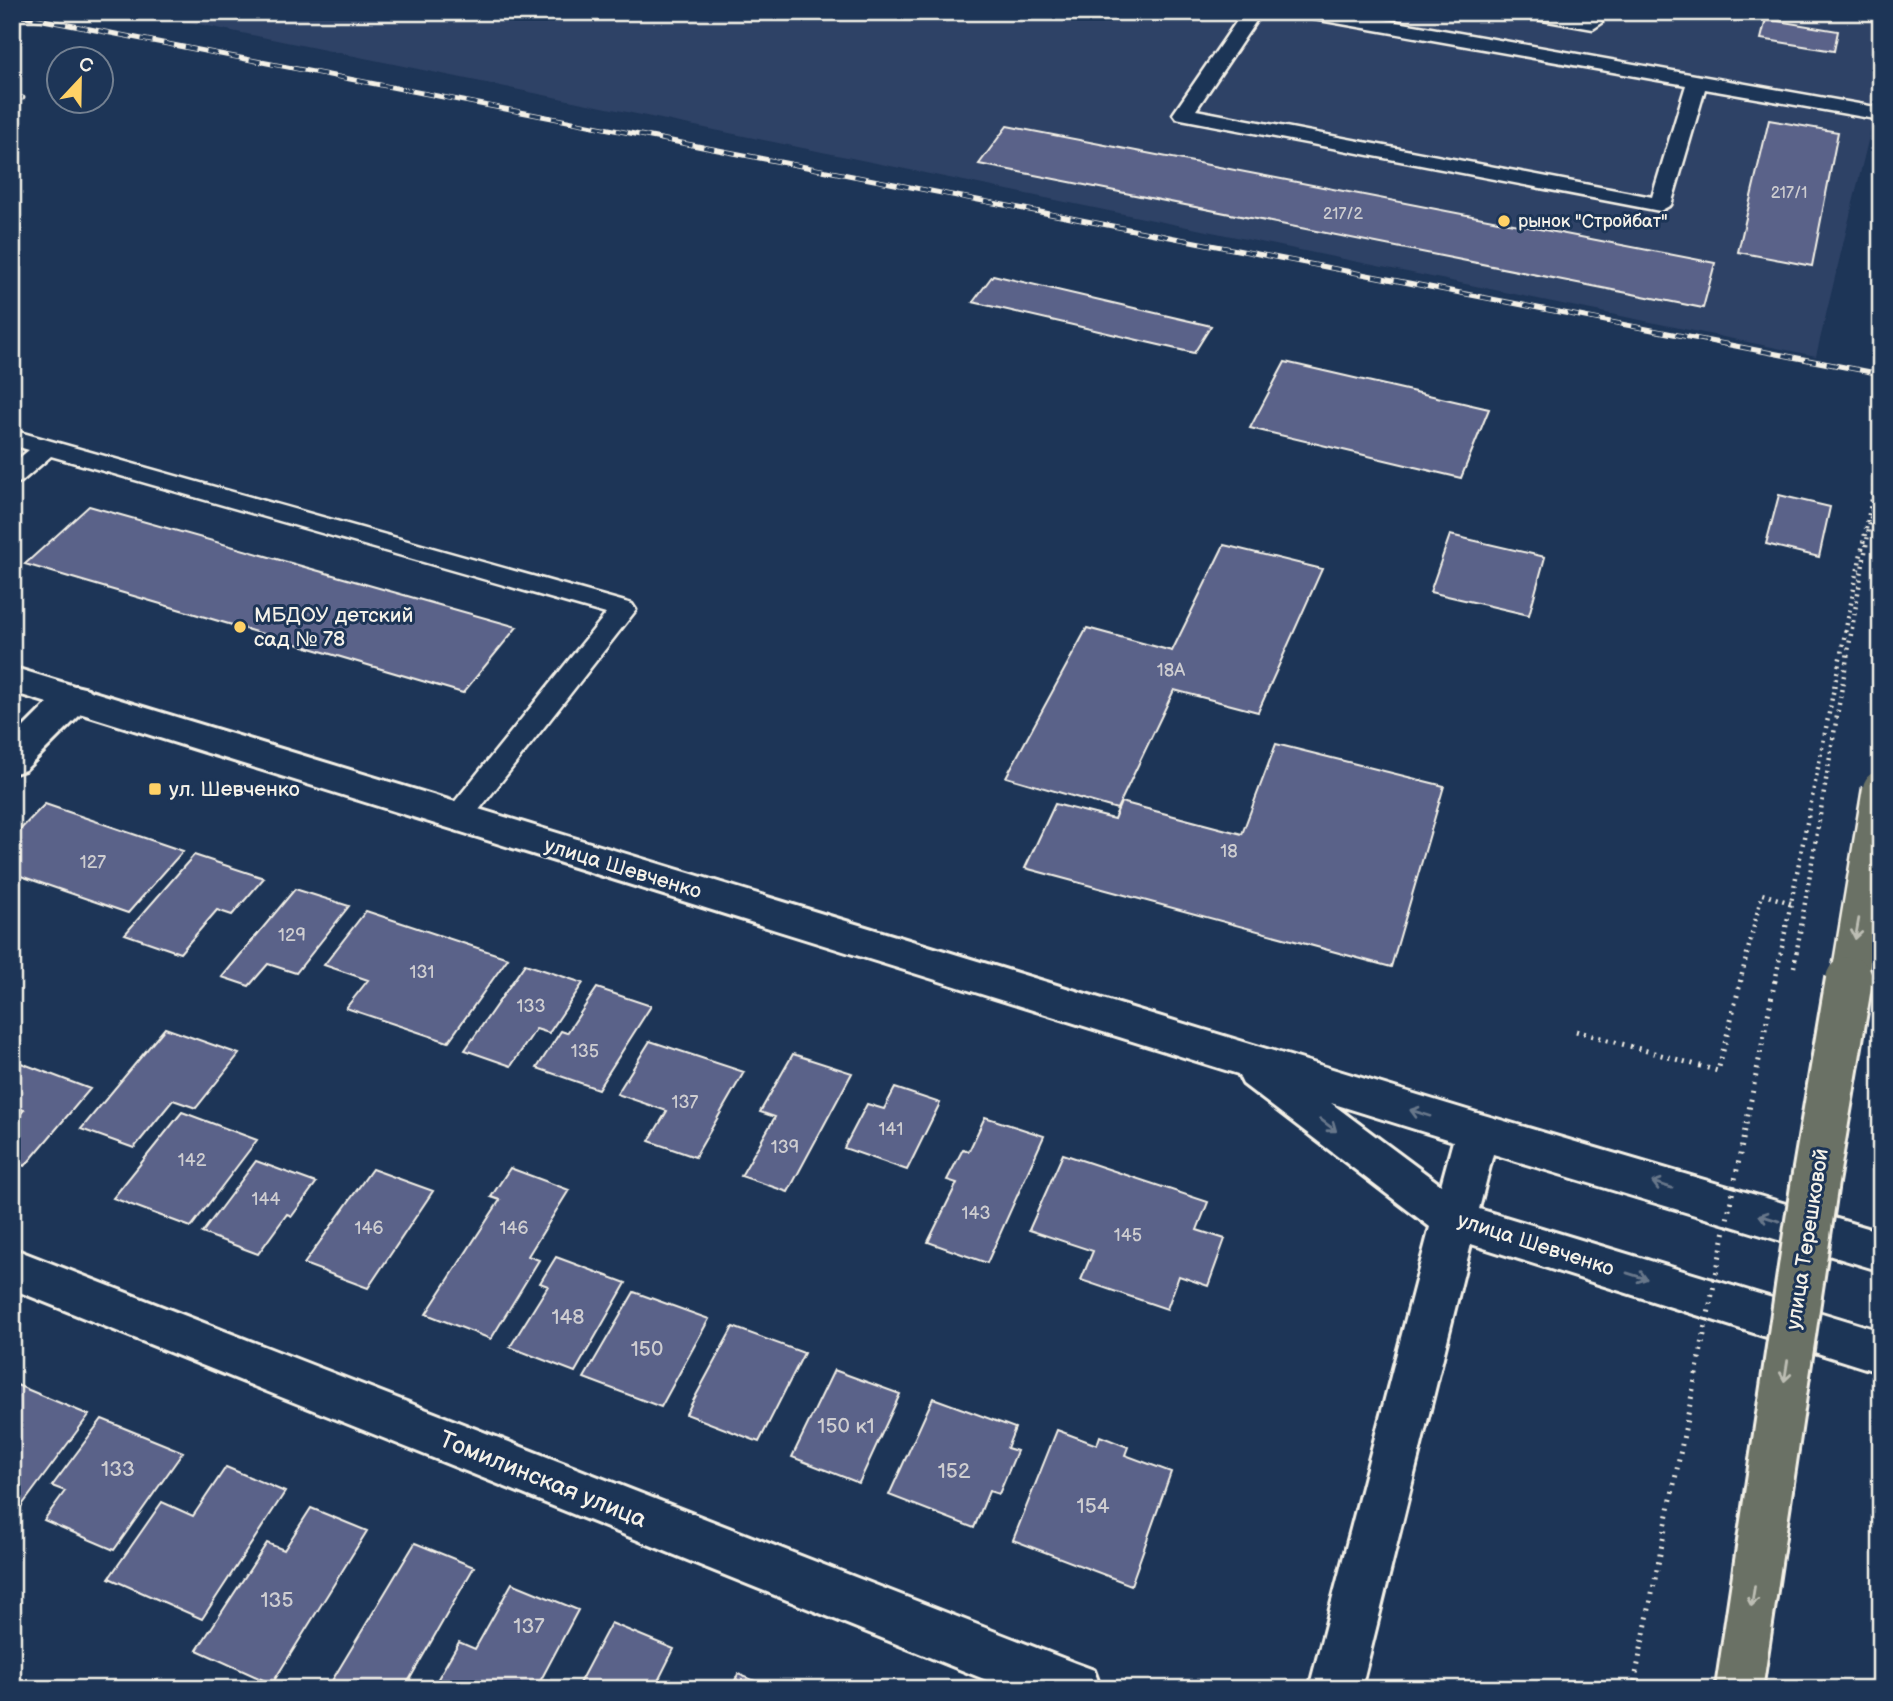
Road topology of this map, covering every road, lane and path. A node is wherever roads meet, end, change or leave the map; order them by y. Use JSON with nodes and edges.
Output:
{"nodes":[{"id":1,"x":1253,"y":12,"type":"edge"},
{"id":2,"x":1308,"y":12,"type":"edge"},
{"id":3,"x":1531,"y":12,"type":"edge"},
{"id":4,"x":1374,"y":18,"type":"edge"},
{"id":5,"x":1593,"y":23,"type":"dead end"},
{"id":6,"x":1697,"y":82,"type":"junction"},
{"id":7,"x":1881,"y":114,"type":"edge"},
{"id":8,"x":12,"y":437,"type":"edge"},
{"id":9,"x":47,"y":447,"type":"junction"},
{"id":10,"x":1881,"y":454,"type":"edge"},
{"id":11,"x":1881,"y":459,"type":"edge"},
{"id":12,"x":12,"y":477,"type":"edge"},
{"id":13,"x":12,"y":679,"type":"edge"},
{"id":14,"x":75,"y":698,"type":"junction"},
{"id":15,"x":12,"y":761,"type":"edge"},
{"id":16,"x":1881,"y":789,"type":"edge"},
{"id":17,"x":458,"y":817,"type":"junction"},
{"id":18,"x":1791,"y":903,"type":"junction"},
{"id":19,"x":1792,"y":980,"type":"dead end"},
{"id":20,"x":1576,"y":1031,"type":"dead end"},
{"id":21,"x":1234,"y":1054,"type":"junction"},
{"id":22,"x":1477,"y":1131,"type":"junction"},
{"id":23,"x":1454,"y":1220,"type":"junction"},
{"id":24,"x":1881,"y":1252,"type":"edge"},
{"id":25,"x":12,"y":1268,"type":"edge"},
{"id":26,"x":1881,"y":1352,"type":"edge"},
{"id":27,"x":1074,"y":1689,"type":"edge"},
{"id":28,"x":1335,"y":1689,"type":"edge"},
{"id":29,"x":1633,"y":1689,"type":"edge"},
{"id":30,"x":1739,"y":1689,"type":"edge"}],
"edges":[{"from":1,"to":6,"type":"lane"},
{"from":2,"to":4,"type":"lane"},
{"from":3,"to":5,"type":"lane"},
{"from":4,"to":6,"type":"lane"},
{"from":6,"to":7,"type":"lane"},
{"from":8,"to":9,"type":"lane"},
{"from":9,"to":12,"type":"lane"},
{"from":9,"to":17,"type":"lane"},
{"from":10,"to":18,"type":"path","bridge":true},
{"from":11,"to":19,"type":"path"},
{"from":13,"to":14,"type":"main road","name":"улица Шевченко"},
{"from":14,"to":15,"type":"main road"},
{"from":14,"to":17,"type":"main road","name":"улица Шевченко"},
{"from":16,"to":30,"type":"main road","name":"улица Терешковой","one_way":true,"bridge":true},
{"from":17,"to":21,"type":"main road","name":"улица Шевченко"},
{"from":18,"to":20,"type":"path"},
{"from":18,"to":29,"type":"path","bridge":true},
{"from":22,"to":21,"type":"main road","name":"улица Шевченко","one_way":true},
{"from":21,"to":23,"type":"main road","name":"улица Шевченко","one_way":true},
{"from":22,"to":23,"type":"main road"},
{"from":24,"to":22,"type":"main road","name":"улица Шевченко","one_way":true},
{"from":23,"to":26,"type":"main road","name":"улица Шевченко","one_way":true},
{"from":23,"to":28,"type":"main road"},
{"from":25,"to":27,"type":"main road","name":"Томилинская улица"}]}
